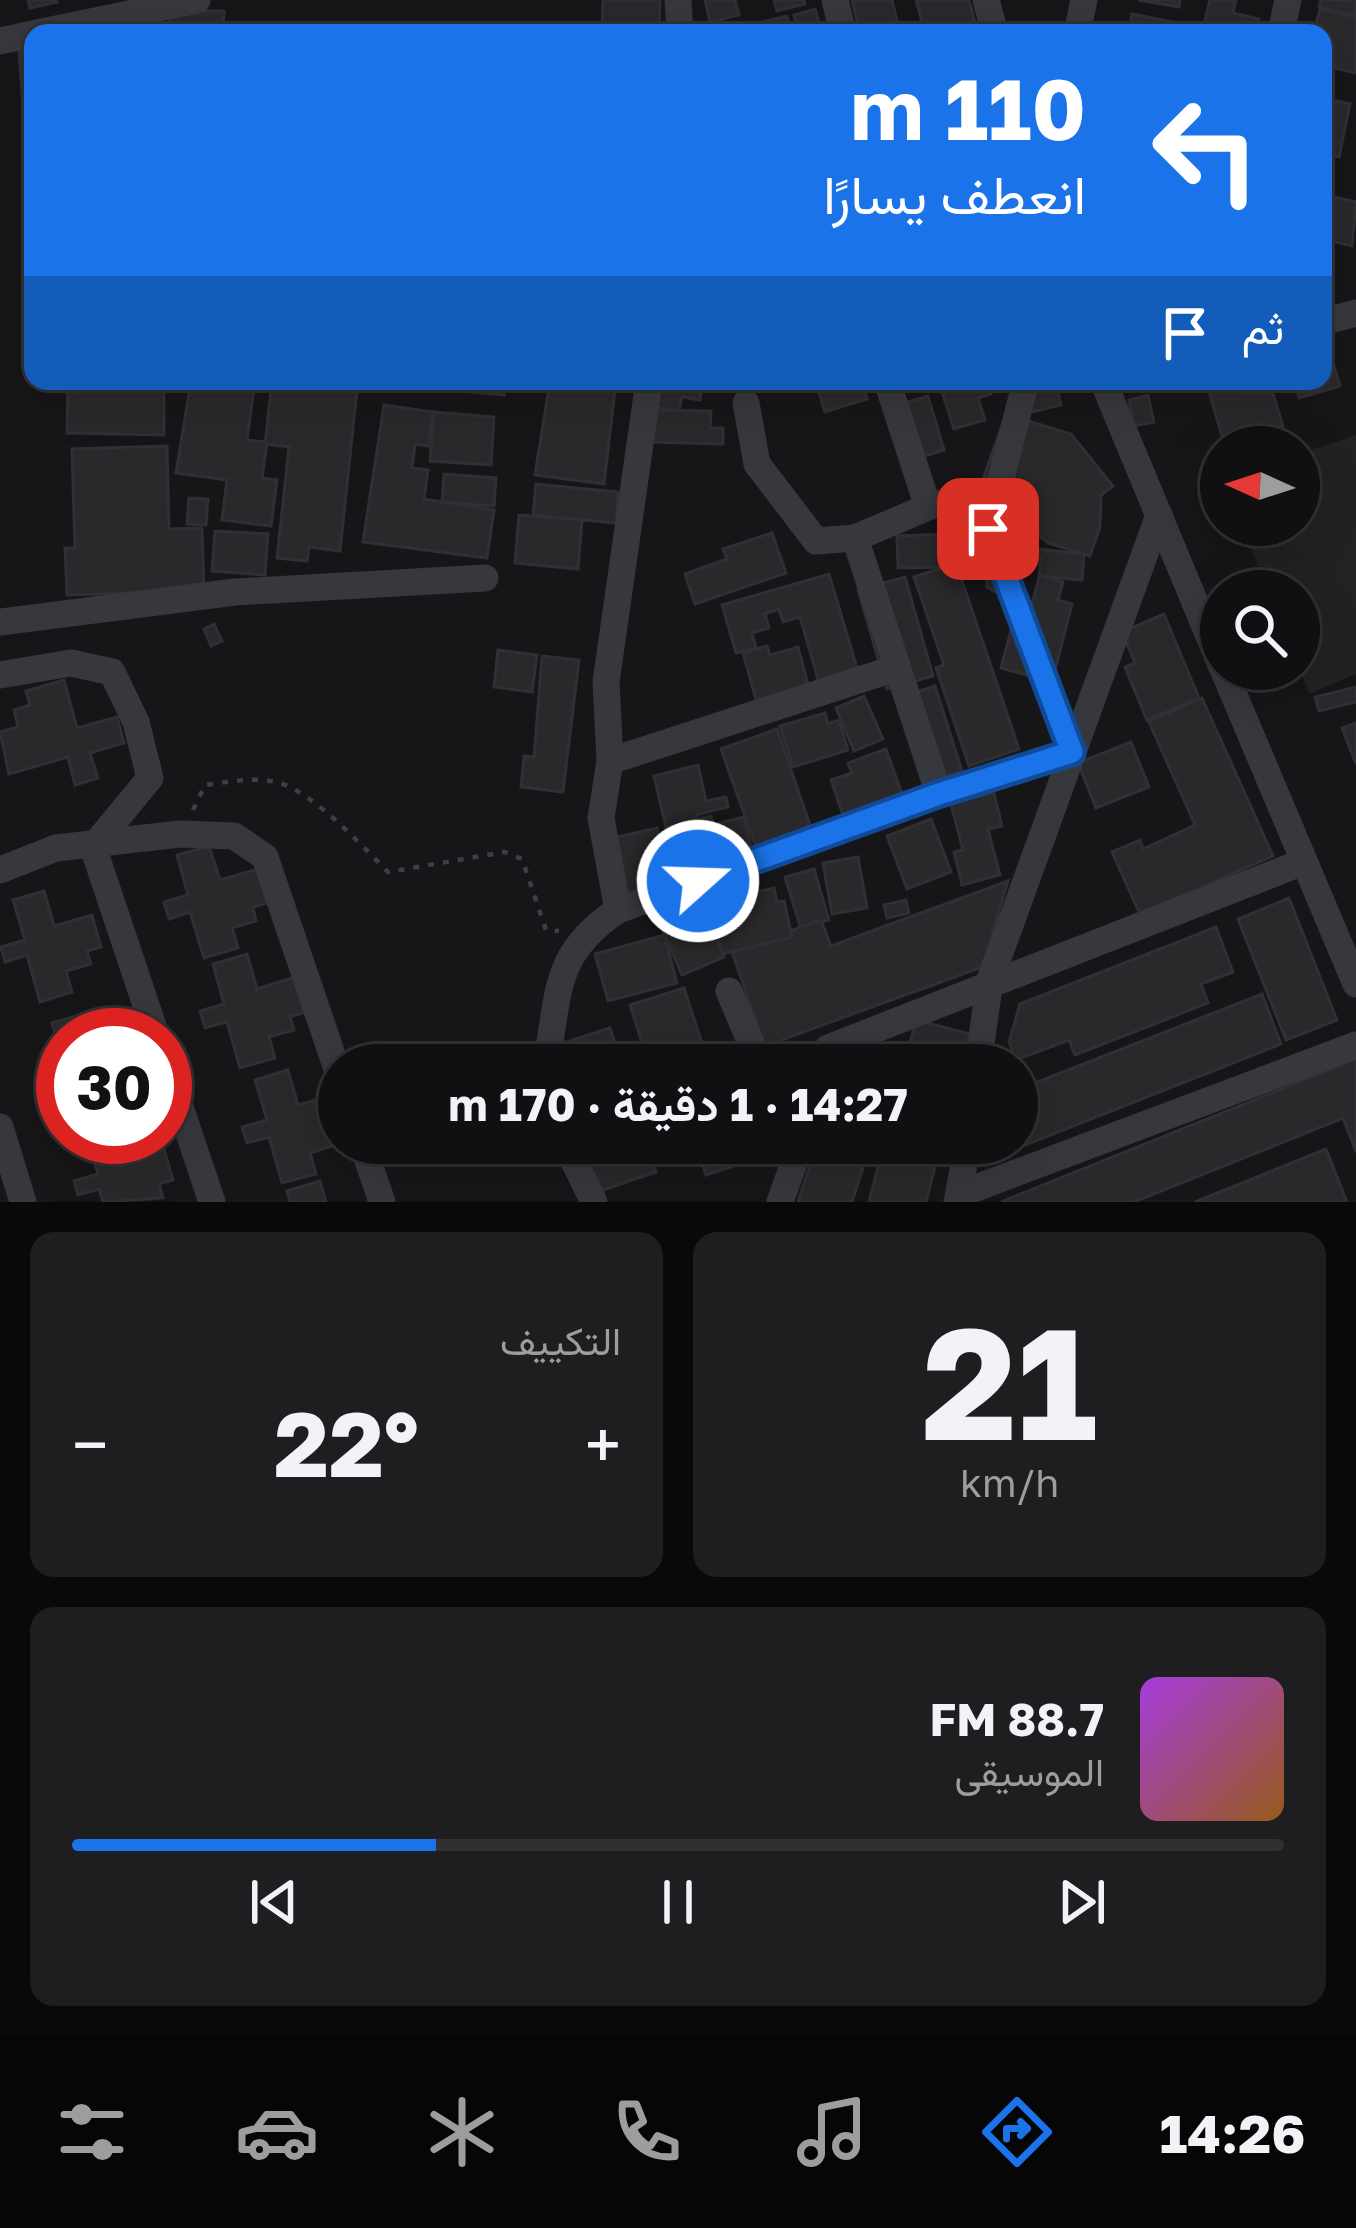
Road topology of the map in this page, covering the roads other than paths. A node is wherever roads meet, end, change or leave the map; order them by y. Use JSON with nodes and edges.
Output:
{"nodes":[{"id":1,"x":197,"y":0,"type":"edge"},
{"id":2,"x":79,"y":24,"type":"edge"},
{"id":3,"x":648,"y":390,"type":"edge"},
{"id":4,"x":890,"y":390,"type":"edge"},
{"id":5,"x":1024,"y":390,"type":"edge"},
{"id":6,"x":1108,"y":390,"type":"edge"},
{"id":7,"x":746,"y":403,"type":"dead end"},
{"id":8,"x":999,"y":488,"type":"junction"},
{"id":9,"x":928,"y":507,"type":"junction"},
{"id":10,"x":1159,"y":515,"type":"junction"},
{"id":11,"x":855,"y":538,"type":"junction"},
{"id":12,"x":485,"y":578,"type":"dead end"},
{"id":13,"x":1200,"y":614,"type":"edge"},
{"id":14,"x":0,"y":622,"type":"edge"},
{"id":15,"x":896,"y":668,"type":"junction"},
{"id":16,"x":0,"y":675,"type":"edge"},
{"id":17,"x":1232,"y":690,"type":"edge"},
{"id":18,"x":1072,"y":752,"type":"junction"},
{"id":19,"x":610,"y":761,"type":"junction"},
{"id":20,"x":939,"y":794,"type":"junction"},
{"id":21,"x":93,"y":848,"type":"junction"},
{"id":22,"x":1303,"y":862,"type":"junction"},
{"id":23,"x":0,"y":870,"type":"edge"},
{"id":24,"x":618,"y":910,"type":"junction"},
{"id":25,"x":1356,"y":984,"type":"edge"},
{"id":26,"x":989,"y":986,"type":"junction"},
{"id":27,"x":729,"y":991,"type":"dead end"},
{"id":28,"x":147,"y":1008,"type":"edge"},
{"id":29,"x":328,"y":1044,"type":"edge"},
{"id":30,"x":550,"y":1044,"type":"edge"},
{"id":31,"x":751,"y":1044,"type":"edge"},
{"id":32,"x":838,"y":1044,"type":"edge"},
{"id":33,"x":981,"y":1044,"type":"edge"},
{"id":34,"x":1356,"y":1045,"type":"edge"},
{"id":35,"x":0,"y":1127,"type":"edge"},
{"id":36,"x":192,"y":1142,"type":"edge"},
{"id":37,"x":369,"y":1164,"type":"edge"},
{"id":38,"x":576,"y":1164,"type":"edge"},
{"id":39,"x":794,"y":1164,"type":"edge"},
{"id":40,"x":965,"y":1164,"type":"edge"},
{"id":41,"x":959,"y":1198,"type":"edge"},
{"id":42,"x":23,"y":1202,"type":"edge"},
{"id":43,"x":212,"y":1202,"type":"edge"},
{"id":44,"x":382,"y":1202,"type":"edge"},
{"id":45,"x":595,"y":1202,"type":"edge"},
{"id":46,"x":780,"y":1202,"type":"edge"}],
"edges":[{"from":1,"to":2,"type":"street"},
{"from":3,"to":19,"type":"street"},
{"from":4,"to":9,"type":"street"},
{"from":5,"to":8,"type":"street"},
{"from":6,"to":10,"type":"street"},
{"from":7,"to":11,"type":"street"},
{"from":8,"to":9,"type":"street"},
{"from":8,"to":18,"type":"street"},
{"from":9,"to":11,"type":"street"},
{"from":10,"to":13,"type":"street"},
{"from":10,"to":18,"type":"street"},
{"from":11,"to":15,"type":"street"},
{"from":12,"to":14,"type":"street"},
{"from":15,"to":19,"type":"street"},
{"from":15,"to":20,"type":"street"},
{"from":16,"to":21,"type":"street"},
{"from":17,"to":22,"type":"street"},
{"from":18,"to":20,"type":"street"},
{"from":18,"to":26,"type":"street"},
{"from":19,"to":24,"type":"street"},
{"from":20,"to":24,"type":"street"},
{"from":21,"to":23,"type":"street"},
{"from":21,"to":28,"type":"street"},
{"from":21,"to":29,"type":"street"},
{"from":22,"to":25,"type":"street"},
{"from":22,"to":26,"type":"street"},
{"from":24,"to":30,"type":"street"},
{"from":26,"to":32,"type":"street"},
{"from":26,"to":33,"type":"street"},
{"from":27,"to":31,"type":"street"},
{"from":34,"to":41,"type":"street"},
{"from":35,"to":42,"type":"street"},
{"from":36,"to":43,"type":"street"},
{"from":37,"to":44,"type":"street"},
{"from":38,"to":45,"type":"street"},
{"from":39,"to":46,"type":"street"},
{"from":40,"to":41,"type":"street"}]}
